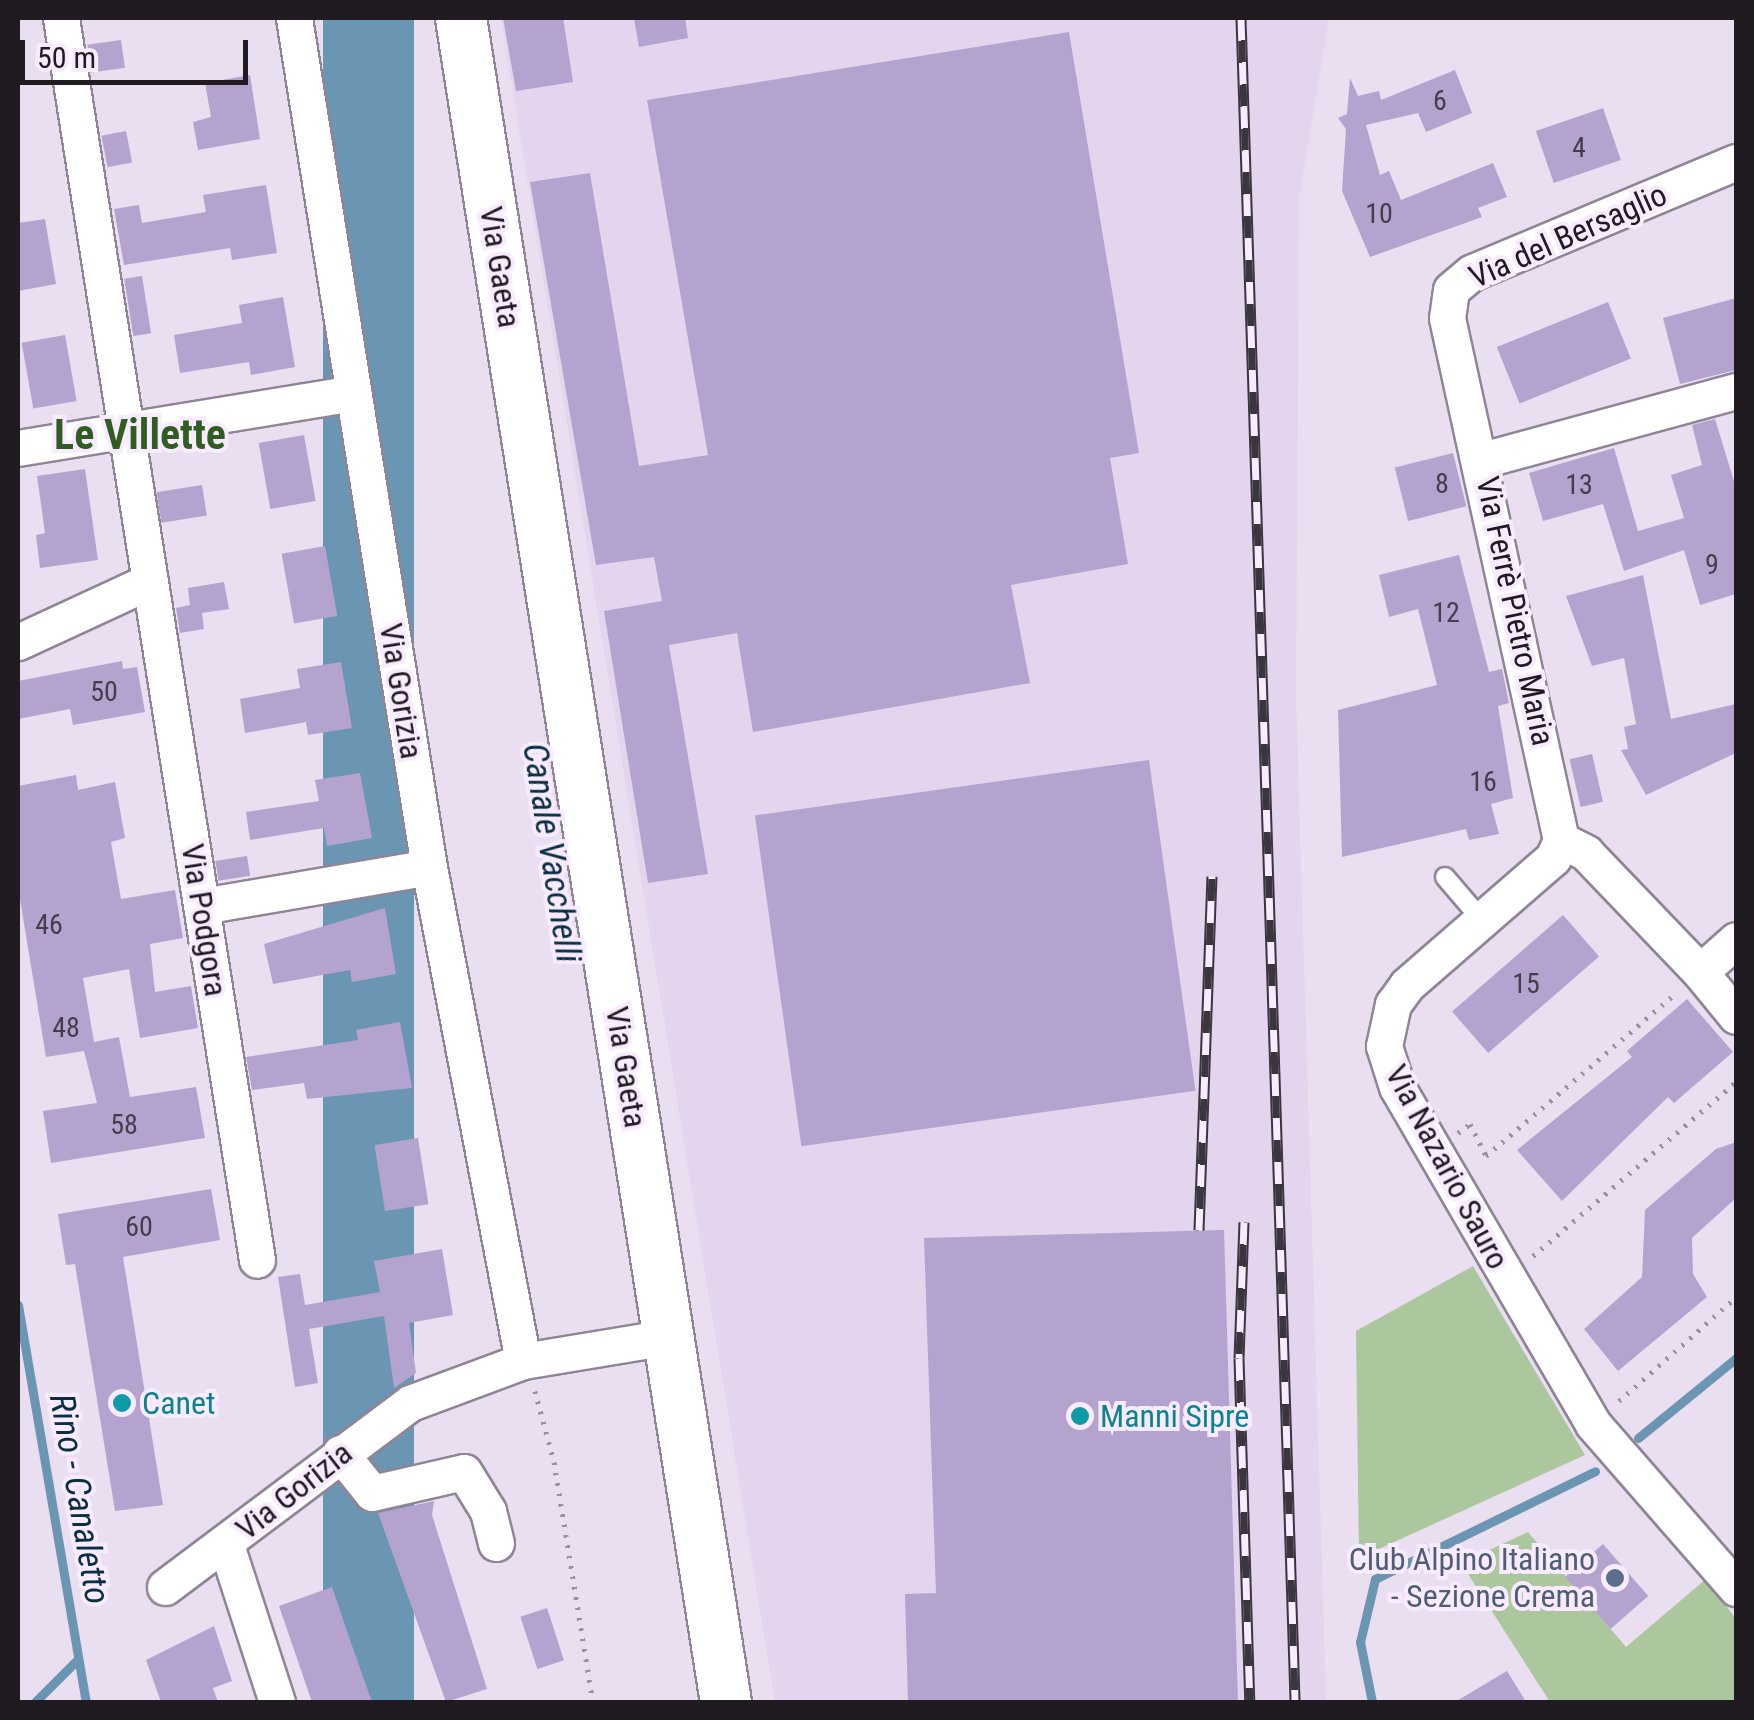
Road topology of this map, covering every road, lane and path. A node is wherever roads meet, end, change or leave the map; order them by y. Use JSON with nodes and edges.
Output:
{"nodes":[{"id":1,"x":61,"y":18,"type":"edge"},
{"id":2,"x":294,"y":18,"type":"edge"},
{"id":3,"x":461,"y":18,"type":"edge"},
{"id":4,"x":1736,"y":162,"type":"edge"},
{"id":5,"x":354,"y":393,"type":"junction"},
{"id":6,"x":1735,"y":396,"type":"edge"},
{"id":7,"x":126,"y":430,"type":"junction"},
{"id":8,"x":18,"y":448,"type":"edge"},
{"id":9,"x":1482,"y":460,"type":"junction"},
{"id":10,"x":150,"y":580,"type":"junction"},
{"id":11,"x":18,"y":642,"type":"edge"},
{"id":12,"x":1562,"y":840,"type":"junction"},
{"id":13,"x":429,"y":867,"type":"junction"},
{"id":14,"x":1446,"y":877,"type":"dead end"},
{"id":15,"x":202,"y":906,"type":"junction"},
{"id":16,"x":1481,"y":919,"type":"junction"},
{"id":17,"x":1736,"y":940,"type":"edge"},
{"id":18,"x":1700,"y":972,"type":"junction"},
{"id":19,"x":1736,"y":1016,"type":"edge"},
{"id":20,"x":1736,"y":1082,"type":"edge"},
{"id":21,"x":1434,"y":1148,"type":"junction"},
{"id":22,"x":257,"y":1260,"type":"dead end"},
{"id":23,"x":1504,"y":1273,"type":"junction"},
{"id":24,"x":1736,"y":1297,"type":"edge"},
{"id":25,"x":649,"y":1341,"type":"junction"},
{"id":26,"x":534,"y":1360,"type":"junction"},
{"id":27,"x":1598,"y":1429,"type":"junction"},
{"id":28,"x":340,"y":1453,"type":"junction"},
{"id":29,"x":496,"y":1543,"type":"dead end"},
{"id":30,"x":226,"y":1545,"type":"junction"},
{"id":31,"x":165,"y":1587,"type":"dead end"},
{"id":32,"x":1736,"y":1588,"type":"edge"},
{"id":33,"x":277,"y":1702,"type":"edge"},
{"id":34,"x":593,"y":1702,"type":"edge"},
{"id":35,"x":726,"y":1702,"type":"edge"}],
"edges":[{"from":1,"to":7,"type":"street","name":"Via Podgora"},
{"from":2,"to":5,"type":"street","name":"Via Gorizia"},
{"from":3,"to":25,"type":"main road","name":"Via Gaeta"},
{"from":4,"to":9,"type":"street","name":"Via del Bersaglio"},
{"from":5,"to":7,"type":"street"},
{"from":5,"to":13,"type":"street","name":"Via Gorizia"},
{"from":6,"to":9,"type":"street","name":"Via Ferrè Pietro Maria"},
{"from":7,"to":8,"type":"street"},
{"from":7,"to":10,"type":"street","name":"Via Podgora"},
{"from":9,"to":12,"type":"street","name":"Via Ferrè Pietro Maria"},
{"from":10,"to":11,"type":"street"},
{"from":10,"to":15,"type":"street","name":"Via Podgora"},
{"from":12,"to":16,"type":"street","name":"Via Nazario Sauro"},
{"from":12,"to":18,"type":"street"},
{"from":13,"to":15,"type":"street"},
{"from":13,"to":26,"type":"street","name":"Via Gorizia"},
{"from":14,"to":16,"type":"lane"},
{"from":15,"to":22,"type":"street","name":"Via Podgora"},
{"from":16,"to":21,"type":"street","name":"Via Nazario Sauro"},
{"from":17,"to":18,"type":"street"},
{"from":18,"to":19,"type":"street"},
{"from":18,"to":21,"type":"path"},
{"from":20,"to":23,"type":"path"},
{"from":21,"to":23,"type":"street","name":"Via Nazario Sauro"},
{"from":23,"to":27,"type":"street","name":"Via Nazario Sauro"},
{"from":24,"to":27,"type":"path"},
{"from":25,"to":26,"type":"street","name":"Via Gorizia"},
{"from":25,"to":35,"type":"main road","name":"Via Gaeta"},
{"from":26,"to":28,"type":"street","name":"Via Gorizia"},
{"from":26,"to":34,"type":"path"},
{"from":27,"to":32,"type":"street","name":"Via Nazario Sauro"},
{"from":28,"to":29,"type":"street"},
{"from":28,"to":30,"type":"street","name":"Via Gorizia"},
{"from":30,"to":31,"type":"street","name":"Via Gorizia"},
{"from":30,"to":33,"type":"street","name":"Via Gorizia"}]}
